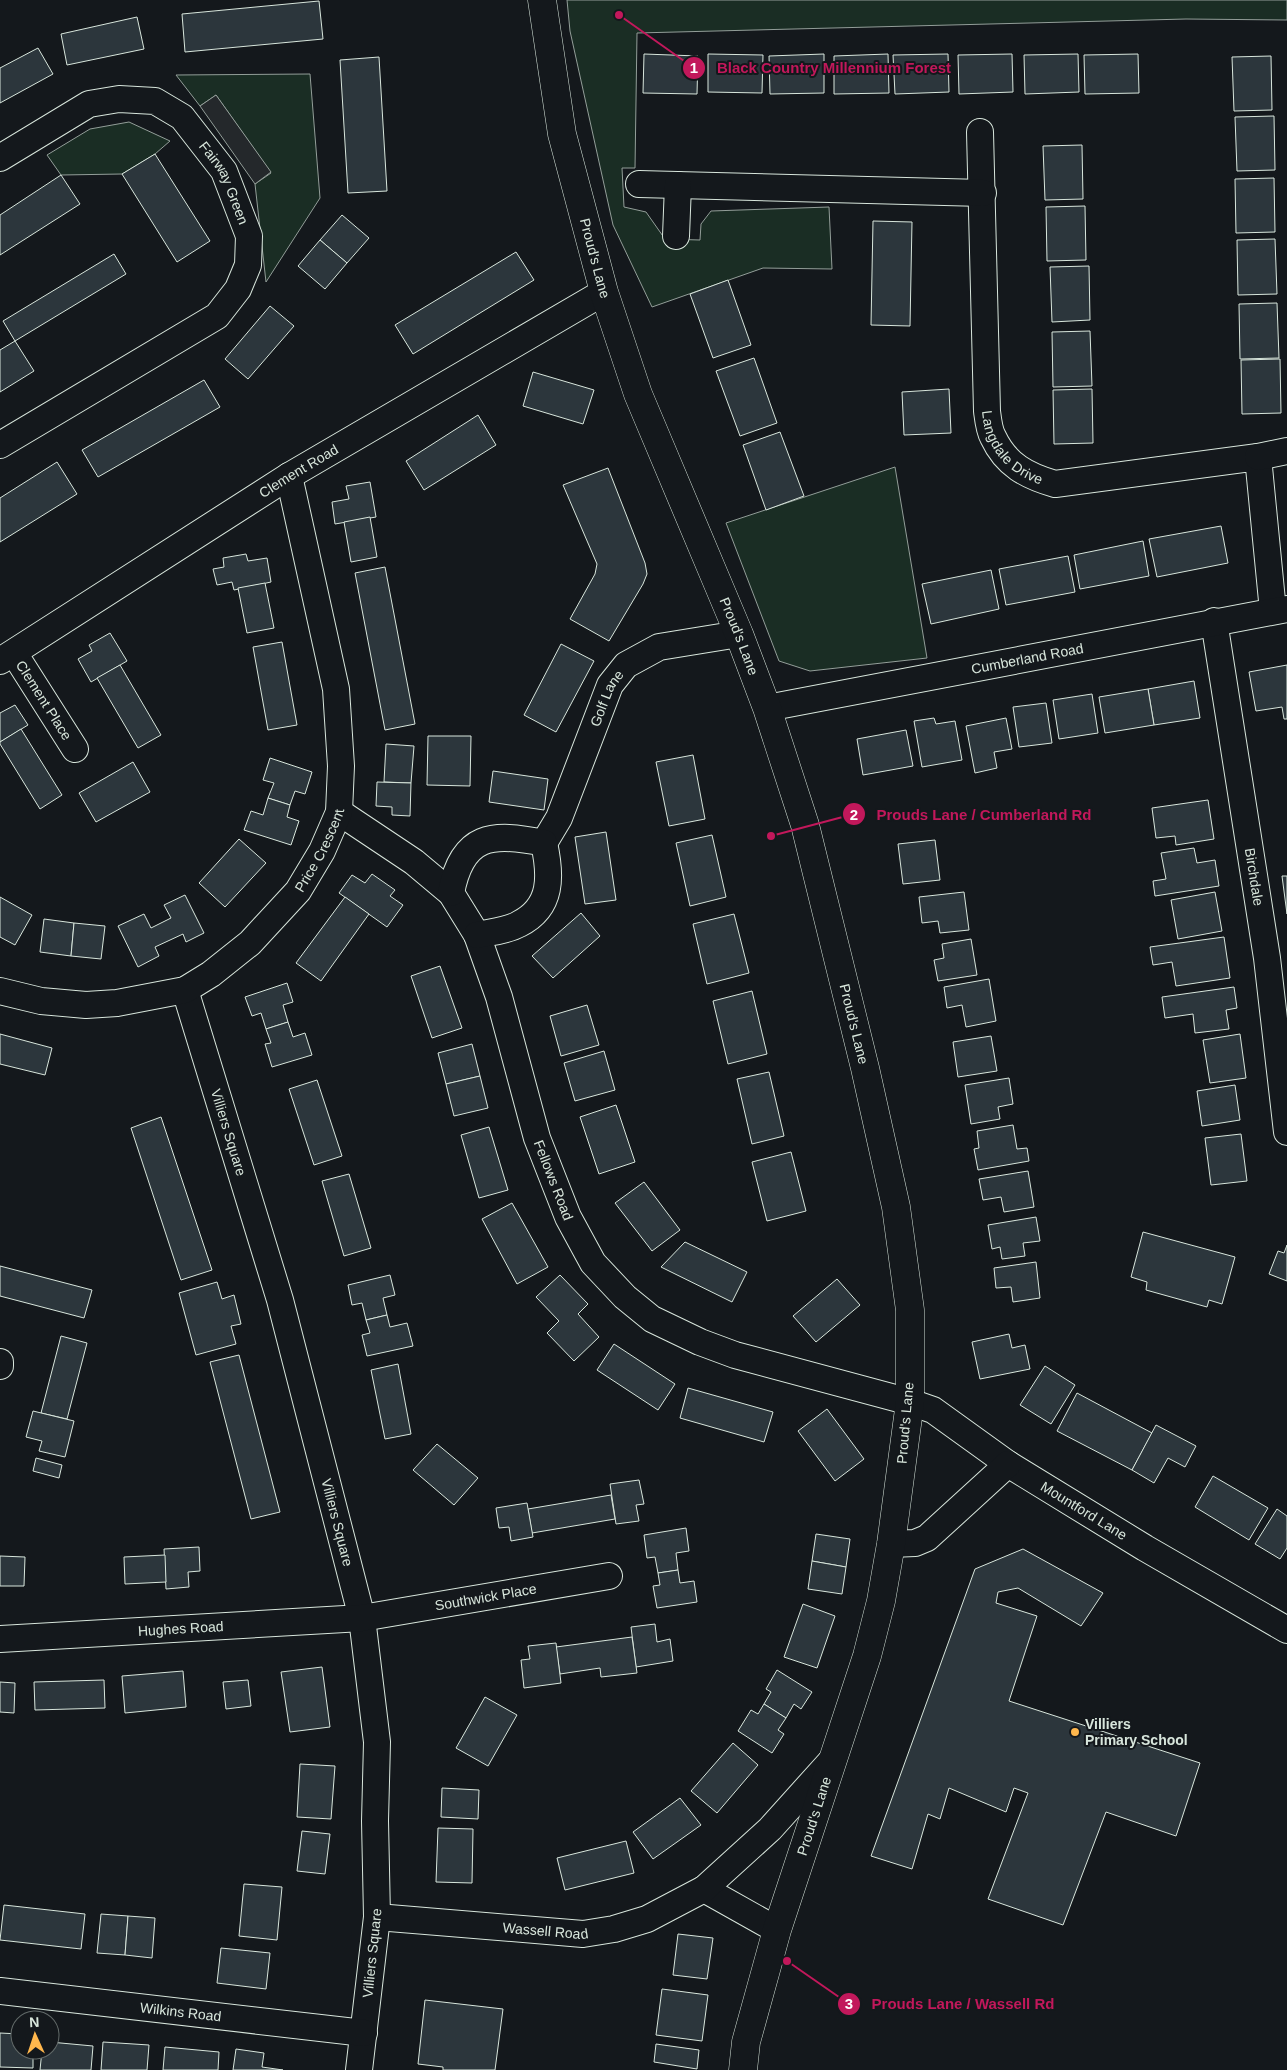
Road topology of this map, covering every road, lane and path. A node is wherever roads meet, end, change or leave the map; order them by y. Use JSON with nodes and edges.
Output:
{"nodes":[{"id":1,"x":542,"y":0,"type":"edge"},
{"id":2,"x":980,"y":132,"type":"dead end"},
{"id":3,"x":0,"y":158,"type":"edge"},
{"id":4,"x":639,"y":184,"type":"dead end"},
{"id":5,"x":678,"y":185,"type":"junction"},
{"id":6,"x":983,"y":193,"type":"junction"},
{"id":7,"x":676,"y":236,"type":"dead end"},
{"id":8,"x":604,"y":292,"type":"junction"},
{"id":9,"x":0,"y":445,"type":"edge"},
{"id":10,"x":1287,"y":451,"type":"edge"},
{"id":11,"x":1258,"y":457,"type":"junction"},
{"id":12,"x":289,"y":476,"type":"junction"},
{"id":13,"x":1280,"y":610,"type":"edge"},
{"id":14,"x":1214,"y":622,"type":"junction"},
{"id":15,"x":739,"y":634,"type":"junction"},
{"id":16,"x":7,"y":657,"type":"edge"},
{"id":17,"x":767,"y":708,"type":"junction"},
{"id":18,"x":75,"y":749,"type":"dead end"},
{"id":19,"x":339,"y":812,"type":"junction"},
{"id":20,"x":544,"y":843,"type":"junction"},
{"id":21,"x":451,"y":892,"type":"junction"},
{"id":22,"x":477,"y":935,"type":"junction"},
{"id":23,"x":1277,"y":956,"type":"edge"},
{"id":24,"x":185,"y":990,"type":"junction"},
{"id":25,"x":0,"y":991,"type":"edge"},
{"id":26,"x":1287,"y":1132,"type":"edge"},
{"id":27,"x":910,"y":1402,"type":"junction"},
{"id":28,"x":1008,"y":1464,"type":"junction"},
{"id":29,"x":891,"y":1544,"type":"junction"},
{"id":30,"x":609,"y":1576,"type":"dead end"},
{"id":31,"x":362,"y":1618,"type":"junction"},
{"id":32,"x":1284,"y":1620,"type":"edge"},
{"id":33,"x":0,"y":1639,"type":"edge"},
{"id":34,"x":833,"y":1759,"type":"junction"},
{"id":35,"x":704,"y":1889,"type":"junction"},
{"id":36,"x":378,"y":1917,"type":"junction"},
{"id":37,"x":777,"y":1930,"type":"junction"},
{"id":38,"x":0,"y":1991,"type":"edge"},
{"id":39,"x":364,"y":2033,"type":"junction"},
{"id":40,"x":359,"y":2070,"type":"edge"},
{"id":41,"x":743,"y":2070,"type":"edge"}],
"edges":[{"from":1,"to":8,"type":"street","name":"Proud's Lane"},
{"from":2,"to":6,"type":"street","name":"Langdale Drive"},
{"from":3,"to":9,"type":"street","name":"Fairway Green"},
{"from":4,"to":5,"type":"street"},
{"from":5,"to":6,"type":"street"},
{"from":5,"to":7,"type":"street"},
{"from":6,"to":11,"type":"street","name":"Langdale Drive"},
{"from":8,"to":12,"type":"street","name":"Clement Road"},
{"from":8,"to":15,"type":"street","name":"Proud's Lane"},
{"from":10,"to":11,"type":"street","name":"Langdale Drive"},
{"from":11,"to":13,"type":"street"},
{"from":12,"to":16,"type":"street","name":"Clement Road"},
{"from":12,"to":19,"type":"street","name":"Price Crescent"},
{"from":13,"to":14,"type":"street","name":"Cumberland Road"},
{"from":14,"to":17,"type":"street","name":"Cumberland Road"},
{"from":14,"to":23,"type":"street","name":"Birchdale"},
{"from":15,"to":17,"type":"street","name":"Proud's Lane"},
{"from":15,"to":20,"type":"street","name":"Golf Lane"},
{"from":16,"to":18,"type":"street","name":"Clement Place"},
{"from":17,"to":27,"type":"street","name":"Proud's Lane"},
{"from":19,"to":21,"type":"street","name":"Fellows Road"},
{"from":19,"to":24,"type":"street","name":"Price Crescent"},
{"from":20,"to":21,"type":"street"},
{"from":20,"to":22,"type":"street"},
{"from":21,"to":22,"type":"street","name":"Fellows Road"},
{"from":22,"to":27,"type":"street","name":"Fellows Road"},
{"from":23,"to":26,"type":"street","name":"Birchdale"},
{"from":24,"to":25,"type":"street","name":"Price Crescent"},
{"from":24,"to":31,"type":"street","name":"Villiers Square"},
{"from":27,"to":28,"type":"street","name":"Fellows Road"},
{"from":27,"to":29,"type":"street","name":"Proud's Lane"},
{"from":28,"to":29,"type":"street"},
{"from":28,"to":32,"type":"street","name":"Mountford Lane"},
{"from":29,"to":34,"type":"street","name":"Proud's Lane"},
{"from":30,"to":31,"type":"street","name":"Southwick Place"},
{"from":31,"to":33,"type":"street","name":"Hughes Road"},
{"from":31,"to":36,"type":"street","name":"Villiers Square"},
{"from":34,"to":35,"type":"street","name":"Wassell Road"},
{"from":34,"to":37,"type":"street","name":"Proud's Lane"},
{"from":35,"to":36,"type":"street","name":"Wassell Road"},
{"from":35,"to":37,"type":"street"},
{"from":36,"to":39,"type":"street","name":"Villiers Square"},
{"from":37,"to":41,"type":"street","name":"Proud's Lane"},
{"from":38,"to":39,"type":"street","name":"Wilkins Road"},
{"from":39,"to":40,"type":"street","name":"Villiers Square"}]}
